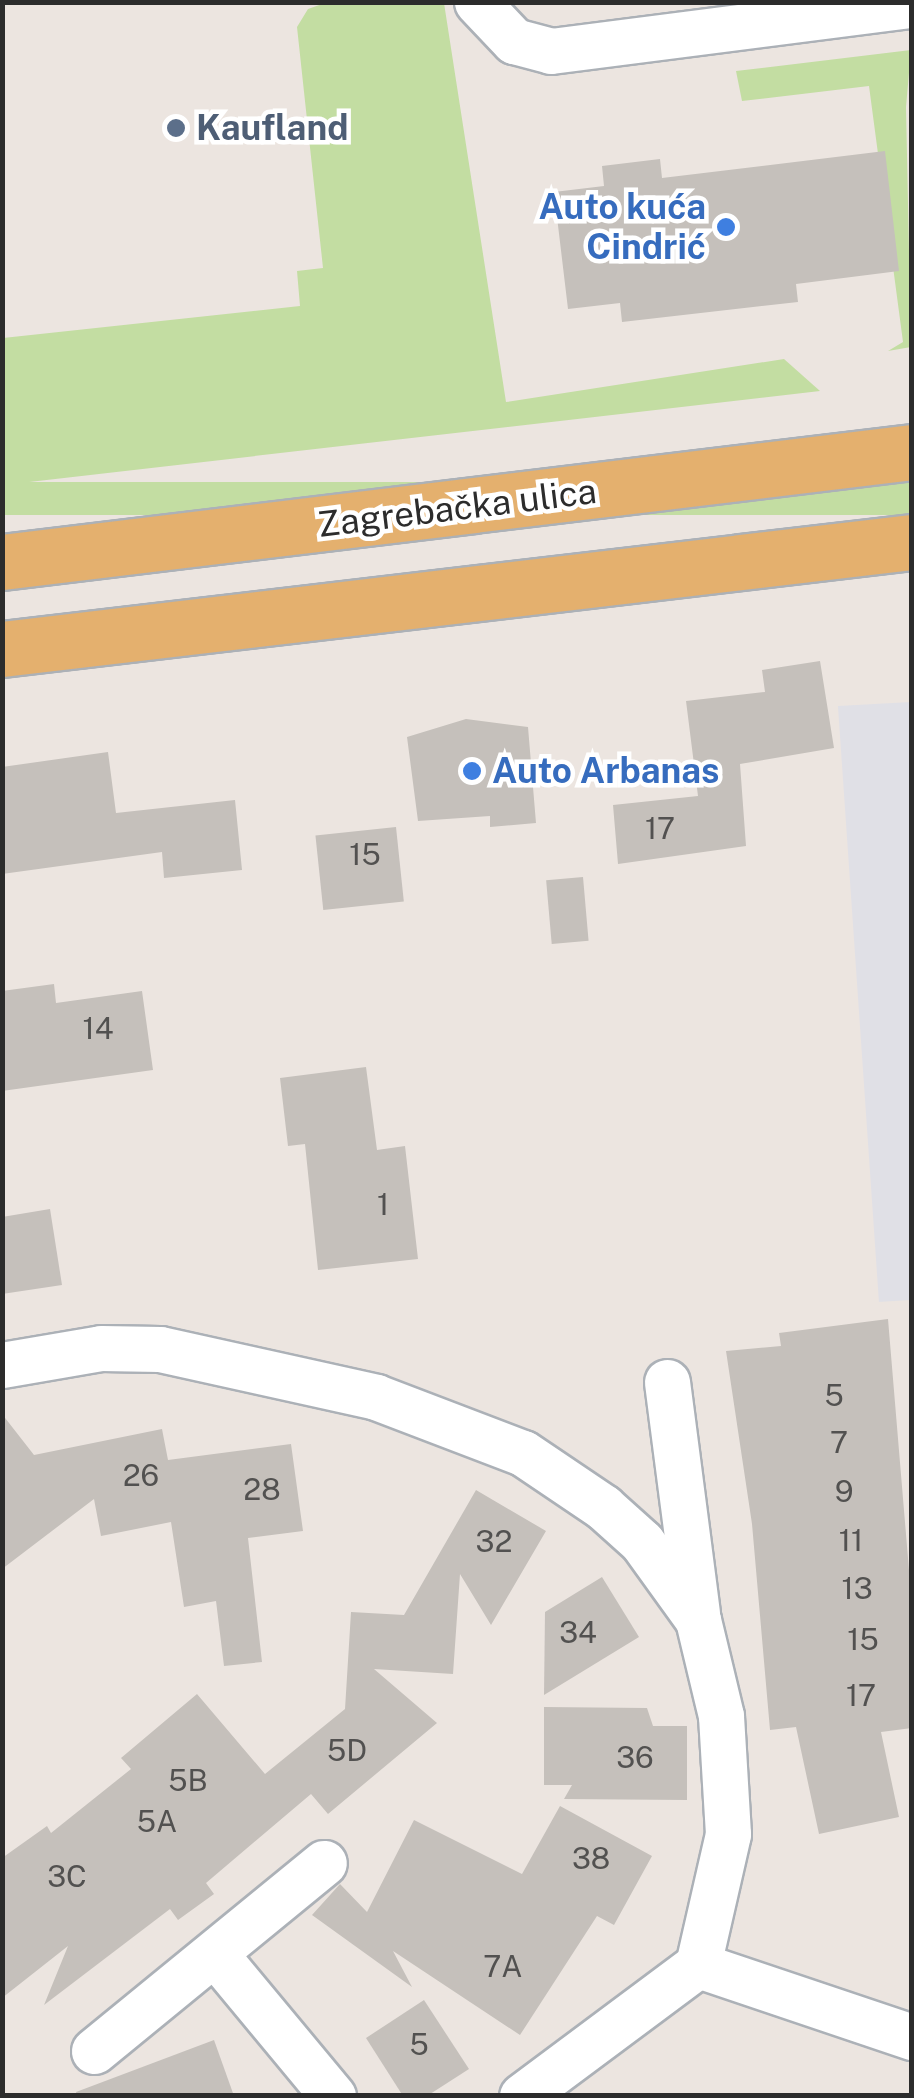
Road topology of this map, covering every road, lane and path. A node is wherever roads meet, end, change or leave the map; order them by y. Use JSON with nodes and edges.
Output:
{"nodes":[{"id":1,"x":476,"y":2,"type":"edge"},
{"id":2,"x":912,"y":6,"type":"edge"},
{"id":3,"x":803,"y":11,"type":"edge"},
{"id":4,"x":912,"y":452,"type":"edge"},
{"id":5,"x":912,"y":542,"type":"edge"},
{"id":6,"x":2,"y":562,"type":"edge"},
{"id":7,"x":2,"y":649,"type":"edge"},
{"id":8,"x":2,"y":1365,"type":"edge"},
{"id":9,"x":666,"y":1382,"type":"dead end"},
{"id":10,"x":698,"y":1620,"type":"junction"},
{"id":11,"x":324,"y":1863,"type":"dead end"},
{"id":12,"x":215,"y":1954,"type":"junction"},
{"id":13,"x":698,"y":1965,"type":"junction"},
{"id":14,"x":912,"y":2037,"type":"edge"},
{"id":15,"x":94,"y":2052,"type":"dead end"},
{"id":16,"x":333,"y":2096,"type":"edge"},
{"id":17,"x":522,"y":2096,"type":"edge"}],
"edges":[{"from":1,"to":3,"type":"street"},
{"from":2,"to":3,"type":"street"},
{"from":4,"to":6,"type":"main road","name":"Zagrebačka ulica"},
{"from":5,"to":7,"type":"main road"},
{"from":8,"to":10,"type":"street"},
{"from":9,"to":10,"type":"street"},
{"from":10,"to":13,"type":"street"},
{"from":11,"to":12,"type":"street"},
{"from":12,"to":15,"type":"street"},
{"from":12,"to":16,"type":"street"},
{"from":13,"to":14,"type":"street"},
{"from":13,"to":17,"type":"street"}]}
